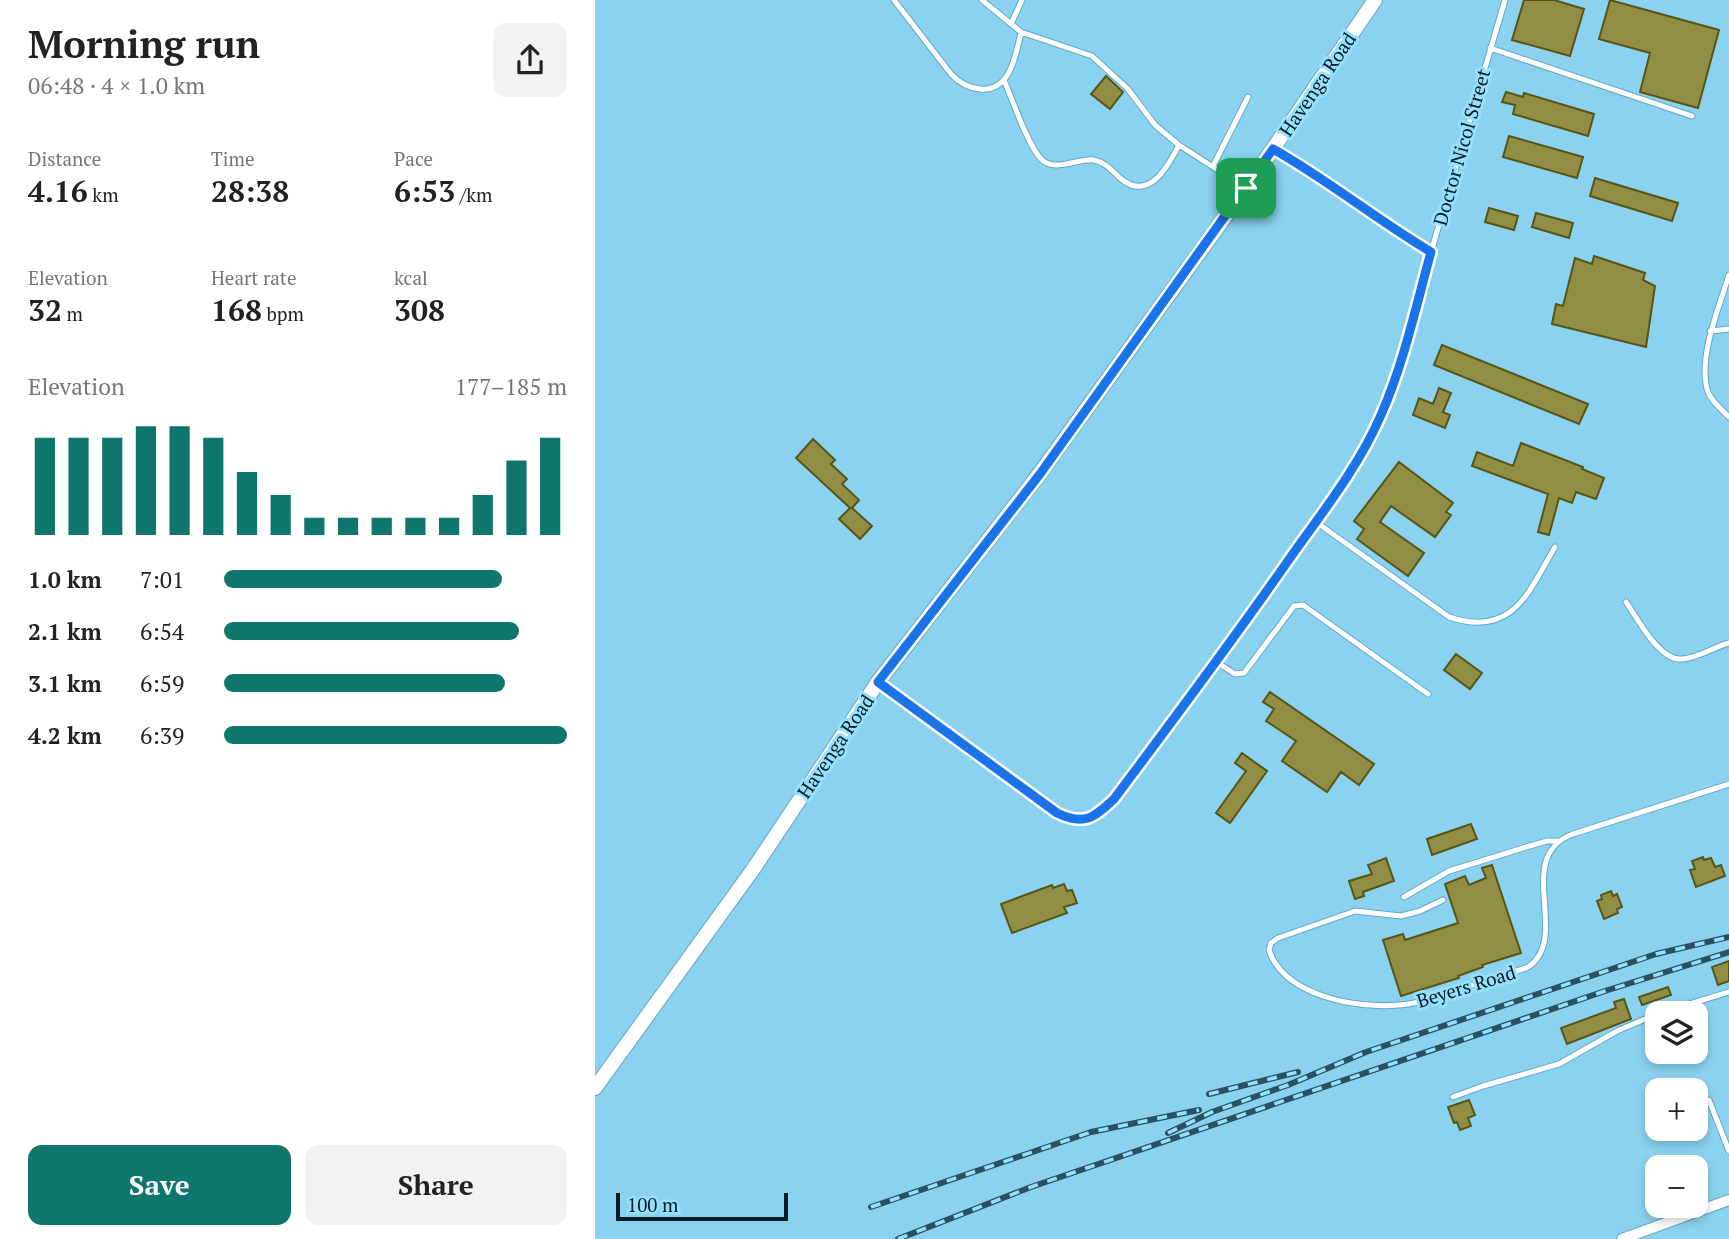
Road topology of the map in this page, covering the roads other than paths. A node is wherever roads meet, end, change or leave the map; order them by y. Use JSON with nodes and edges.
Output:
{"nodes":[{"id":1,"x":894,"y":0,"type":"edge"},
{"id":2,"x":982,"y":0,"type":"edge"},
{"id":3,"x":1023,"y":0,"type":"edge"},
{"id":4,"x":1375,"y":0,"type":"edge"},
{"id":5,"x":1505,"y":0,"type":"edge"},
{"id":6,"x":1011,"y":24,"type":"junction"},
{"id":7,"x":1021,"y":32,"type":"junction"},
{"id":8,"x":1490,"y":48,"type":"junction"},
{"id":9,"x":1004,"y":80,"type":"junction"},
{"id":10,"x":1248,"y":97,"type":"dead end"},
{"id":11,"x":1692,"y":116,"type":"dead end"},
{"id":12,"x":1179,"y":145,"type":"junction"},
{"id":13,"x":1273,"y":149,"type":"junction"},
{"id":14,"x":1213,"y":166,"type":"junction"},
{"id":15,"x":1246,"y":188,"type":"junction"},
{"id":16,"x":1431,"y":252,"type":"junction"},
{"id":17,"x":1729,"y":275,"type":"edge"},
{"id":18,"x":1729,"y":330,"type":"edge"},
{"id":19,"x":1710,"y":331,"type":"junction"},
{"id":20,"x":1729,"y":417,"type":"edge"},
{"id":21,"x":1316,"y":522,"type":"junction"},
{"id":22,"x":1555,"y":547,"type":"dead end"},
{"id":23,"x":1626,"y":602,"type":"dead end"},
{"id":24,"x":1729,"y":643,"type":"edge"},
{"id":25,"x":1217,"y":663,"type":"junction"},
{"id":26,"x":878,"y":682,"type":"junction"},
{"id":27,"x":1428,"y":694,"type":"dead end"},
{"id":28,"x":1729,"y":784,"type":"edge"},
{"id":29,"x":1557,"y":841,"type":"junction"},
{"id":30,"x":1404,"y":897,"type":"dead end"},
{"id":31,"x":1443,"y":900,"type":"dead end"},
{"id":32,"x":1729,"y":992,"type":"edge"},
{"id":33,"x":1700,"y":1001,"type":"edge"},
{"id":34,"x":1645,"y":1020,"type":"edge"},
{"id":35,"x":595,"y":1088,"type":"edge"},
{"id":36,"x":1453,"y":1097,"type":"dead end"},
{"id":37,"x":1709,"y":1100,"type":"dead end"},
{"id":38,"x":1729,"y":1151,"type":"edge"},
{"id":39,"x":1729,"y":1200,"type":"edge"},
{"id":40,"x":1622,"y":1239,"type":"edge"}],
"edges":[{"from":1,"to":9,"type":"lane"},
{"from":2,"to":6,"type":"lane"},
{"from":3,"to":6,"type":"lane"},
{"from":4,"to":13,"type":"street","name":"Havenga Road"},
{"from":5,"to":8,"type":"lane","name":"Doctor Nicol Street"},
{"from":6,"to":7,"type":"lane"},
{"from":7,"to":9,"type":"lane"},
{"from":7,"to":12,"type":"lane"},
{"from":8,"to":11,"type":"lane"},
{"from":8,"to":16,"type":"lane","name":"Doctor Nicol Street"},
{"from":9,"to":12,"type":"lane"},
{"from":10,"to":14,"type":"lane"},
{"from":12,"to":14,"type":"lane"},
{"from":13,"to":15,"type":"street","name":"Havenga Road"},
{"from":13,"to":16,"type":"lane"},
{"from":14,"to":15,"type":"lane"},
{"from":15,"to":26,"type":"street","name":"Havenga Road"},
{"from":16,"to":21,"type":"lane","name":"Doctor Nicol Street"},
{"from":17,"to":19,"type":"lane"},
{"from":18,"to":19,"type":"lane"},
{"from":19,"to":20,"type":"lane"},
{"from":21,"to":22,"type":"lane"},
{"from":21,"to":25,"type":"lane","name":"Doctor Nicol Street"},
{"from":23,"to":24,"type":"lane"},
{"from":25,"to":26,"type":"lane","name":"Doctor Nicol Street"},
{"from":25,"to":27,"type":"lane"},
{"from":26,"to":35,"type":"street","name":"Havenga Road"},
{"from":28,"to":29,"type":"lane"},
{"from":29,"to":30,"type":"lane"},
{"from":29,"to":31,"type":"lane","name":"Beyers Road"},
{"from":32,"to":33,"type":"lane"},
{"from":34,"to":36,"type":"lane"},
{"from":37,"to":38,"type":"lane"},
{"from":39,"to":40,"type":"street"}]}
